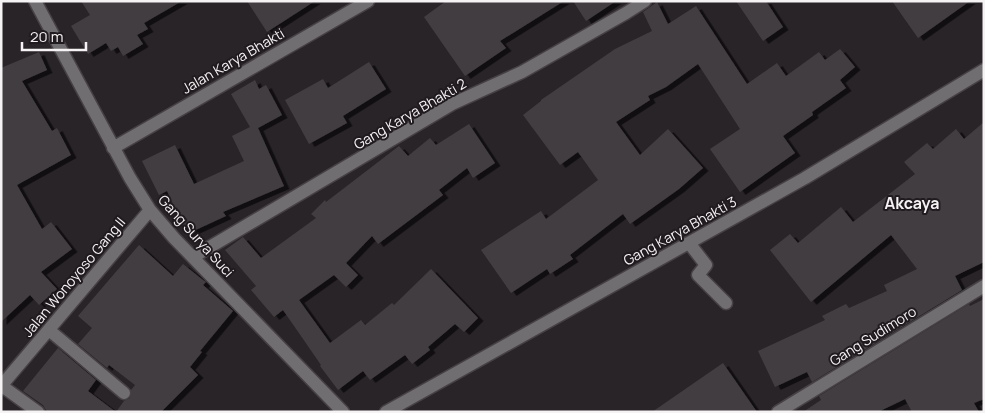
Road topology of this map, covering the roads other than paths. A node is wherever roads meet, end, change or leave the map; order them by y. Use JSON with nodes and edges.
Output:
{"nodes":[{"id":1,"x":35,"y":1,"type":"edge"},
{"id":2,"x":368,"y":1,"type":"edge"},
{"id":3,"x":645,"y":1,"type":"edge"},
{"id":4,"x":984,"y":70,"type":"edge"},
{"id":5,"x":113,"y":148,"type":"junction"},
{"id":6,"x":150,"y":210,"type":"junction"},
{"id":7,"x":689,"y":243,"type":"junction"},
{"id":8,"x":193,"y":257,"type":"junction"},
{"id":9,"x":984,"y":286,"type":"edge"},
{"id":10,"x":726,"y":303,"type":"dead end"},
{"id":11,"x":49,"y":330,"type":"junction"},
{"id":12,"x":2,"y":386,"type":"edge"},
{"id":13,"x":124,"y":393,"type":"dead end"},
{"id":14,"x":38,"y":412,"type":"edge"},
{"id":15,"x":343,"y":412,"type":"edge"},
{"id":16,"x":386,"y":412,"type":"edge"},
{"id":17,"x":778,"y":412,"type":"edge"}],
"edges":[{"from":1,"to":5,"type":"street","name":"Gang Surya Suci"},
{"from":2,"to":5,"type":"street","name":"Jalan Karya Bhakti"},
{"from":3,"to":8,"type":"street","name":"Gang Karya Bhakti 2"},
{"from":4,"to":7,"type":"street","name":"Gang Karya Bhakti 3"},
{"from":5,"to":6,"type":"street","name":"Gang Surya Suci"},
{"from":6,"to":8,"type":"street","name":"Gang Surya Suci"},
{"from":6,"to":11,"type":"street","name":"Jalan Wonoyoso Gang II"},
{"from":7,"to":10,"type":"street"},
{"from":7,"to":16,"type":"street","name":"Gang Karya Bhakti 3"},
{"from":8,"to":15,"type":"street","name":"Gang Surya Suci"},
{"from":9,"to":17,"type":"street","name":"Gang Sudimoro"},
{"from":11,"to":12,"type":"street","name":"Jalan Wonoyoso Gang II"},
{"from":11,"to":13,"type":"street"},
{"from":12,"to":14,"type":"street"}]}
